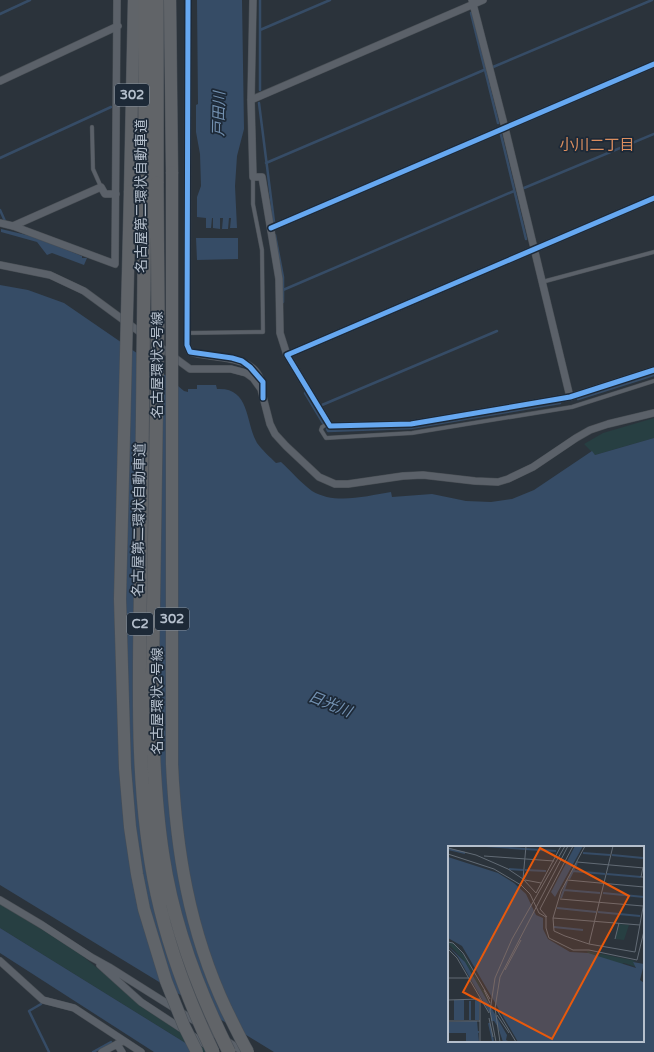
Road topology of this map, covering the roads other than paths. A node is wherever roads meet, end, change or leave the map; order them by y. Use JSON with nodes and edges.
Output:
{"nodes":[{"id":1,"x":117,"y":0,"type":"edge"},
{"id":2,"x":134,"y":0,"type":"edge"},
{"id":3,"x":170,"y":0,"type":"edge"},
{"id":4,"x":188,"y":0,"type":"edge"},
{"id":5,"x":253,"y":0,"type":"edge"},
{"id":6,"x":483,"y":0,"type":"edge"},
{"id":7,"x":152,"y":1,"type":"edge"},
{"id":8,"x":473,"y":2,"type":"edge"},
{"id":9,"x":118,"y":26,"type":"junction"},
{"id":10,"x":654,"y":64,"type":"edge"},
{"id":11,"x":0,"y":81,"type":"edge"},
{"id":12,"x":251,"y":100,"type":"junction"},
{"id":13,"x":92,"y":127,"type":"dead end"},
{"id":14,"x":505,"y":128,"type":"junction"},
{"id":15,"x":253,"y":177,"type":"junction"},
{"id":16,"x":101,"y":187,"type":"junction"},
{"id":17,"x":116,"y":194,"type":"junction"},
{"id":18,"x":654,"y":198,"type":"edge"},
{"id":19,"x":0,"y":223,"type":"edge"},
{"id":20,"x":13,"y":226,"type":"junction"},
{"id":21,"x":271,"y":228,"type":"junction"},
{"id":22,"x":534,"y":249,"type":"junction"},
{"id":23,"x":654,"y":252,"type":"edge"},
{"id":24,"x":0,"y":265,"type":"edge"},
{"id":25,"x":542,"y":282,"type":"junction"},
{"id":26,"x":186,"y":333,"type":"junction"},
{"id":27,"x":287,"y":355,"type":"junction"},
{"id":28,"x":654,"y":370,"type":"edge"},
{"id":29,"x":654,"y":381,"type":"edge"},
{"id":30,"x":263,"y":398,"type":"junction"},
{"id":31,"x":570,"y":398,"type":"junction"},
{"id":32,"x":572,"y":407,"type":"junction"},
{"id":33,"x":654,"y":412,"type":"edge"},
{"id":34,"x":328,"y":423,"type":"junction"},
{"id":35,"x":0,"y":900,"type":"edge"},
{"id":36,"x":91,"y":957,"type":"junction"},
{"id":37,"x":0,"y":961,"type":"edge"},
{"id":38,"x":120,"y":1042,"type":"junction"},
{"id":39,"x":102,"y":1052,"type":"edge"},
{"id":40,"x":122,"y":1052,"type":"edge"},
{"id":41,"x":141,"y":1052,"type":"edge"},
{"id":42,"x":197,"y":1052,"type":"edge"},
{"id":43,"x":213,"y":1052,"type":"edge"},
{"id":44,"x":219,"y":1052,"type":"edge"},
{"id":45,"x":229,"y":1052,"type":"edge"},
{"id":46,"x":244,"y":1052,"type":"edge"},
{"id":47,"x":248,"y":1052,"type":"edge"}],
"edges":[{"from":1,"to":9,"type":"street"},
{"from":2,"to":42,"type":"highway","number":"302","bridge":true},
{"from":3,"to":47,"type":"highway","name":"名古屋環状2号線","number":"302","bridge":true},
{"from":4,"to":26,"type":"street"},
{"from":5,"to":12,"type":"street"},
{"from":6,"to":8,"type":"street"},
{"from":7,"to":43,"type":"highway","name":"名古屋第二環状自動車道","number":"C2","bridge":true},
{"from":7,"to":45,"type":"highway","name":"名古屋第二環状自動車道","number":"C2","bridge":true},
{"from":8,"to":12,"type":"street"},
{"from":8,"to":14,"type":"street"},
{"from":9,"to":11,"type":"street"},
{"from":9,"to":17,"type":"street"},
{"from":10,"to":14,"type":"street"},
{"from":12,"to":15,"type":"street"},
{"from":13,"to":16,"type":"lane"},
{"from":14,"to":21,"type":"street"},
{"from":14,"to":22,"type":"street"},
{"from":15,"to":21,"type":"street"},
{"from":15,"to":26,"type":"lane"},
{"from":16,"to":17,"type":"street"},
{"from":16,"to":20,"type":"street"},
{"from":17,"to":20,"type":"street"},
{"from":18,"to":22,"type":"street"},
{"from":19,"to":20,"type":"street"},
{"from":21,"to":27,"type":"street"},
{"from":22,"to":25,"type":"street"},
{"from":22,"to":27,"type":"street"},
{"from":23,"to":25,"type":"lane"},
{"from":24,"to":30,"type":"street"},
{"from":25,"to":31,"type":"street"},
{"from":26,"to":30,"type":"street"},
{"from":27,"to":34,"type":"street"},
{"from":28,"to":31,"type":"street"},
{"from":29,"to":32,"type":"lane"},
{"from":30,"to":33,"type":"street"},
{"from":31,"to":32,"type":"lane"},
{"from":31,"to":34,"type":"street"},
{"from":32,"to":34,"type":"lane"},
{"from":35,"to":36,"type":"street"},
{"from":36,"to":44,"type":"street"},
{"from":36,"to":46,"type":"street"},
{"from":37,"to":38,"type":"street"},
{"from":38,"to":39,"type":"street"},
{"from":38,"to":40,"type":"street"},
{"from":38,"to":41,"type":"street"}]}
